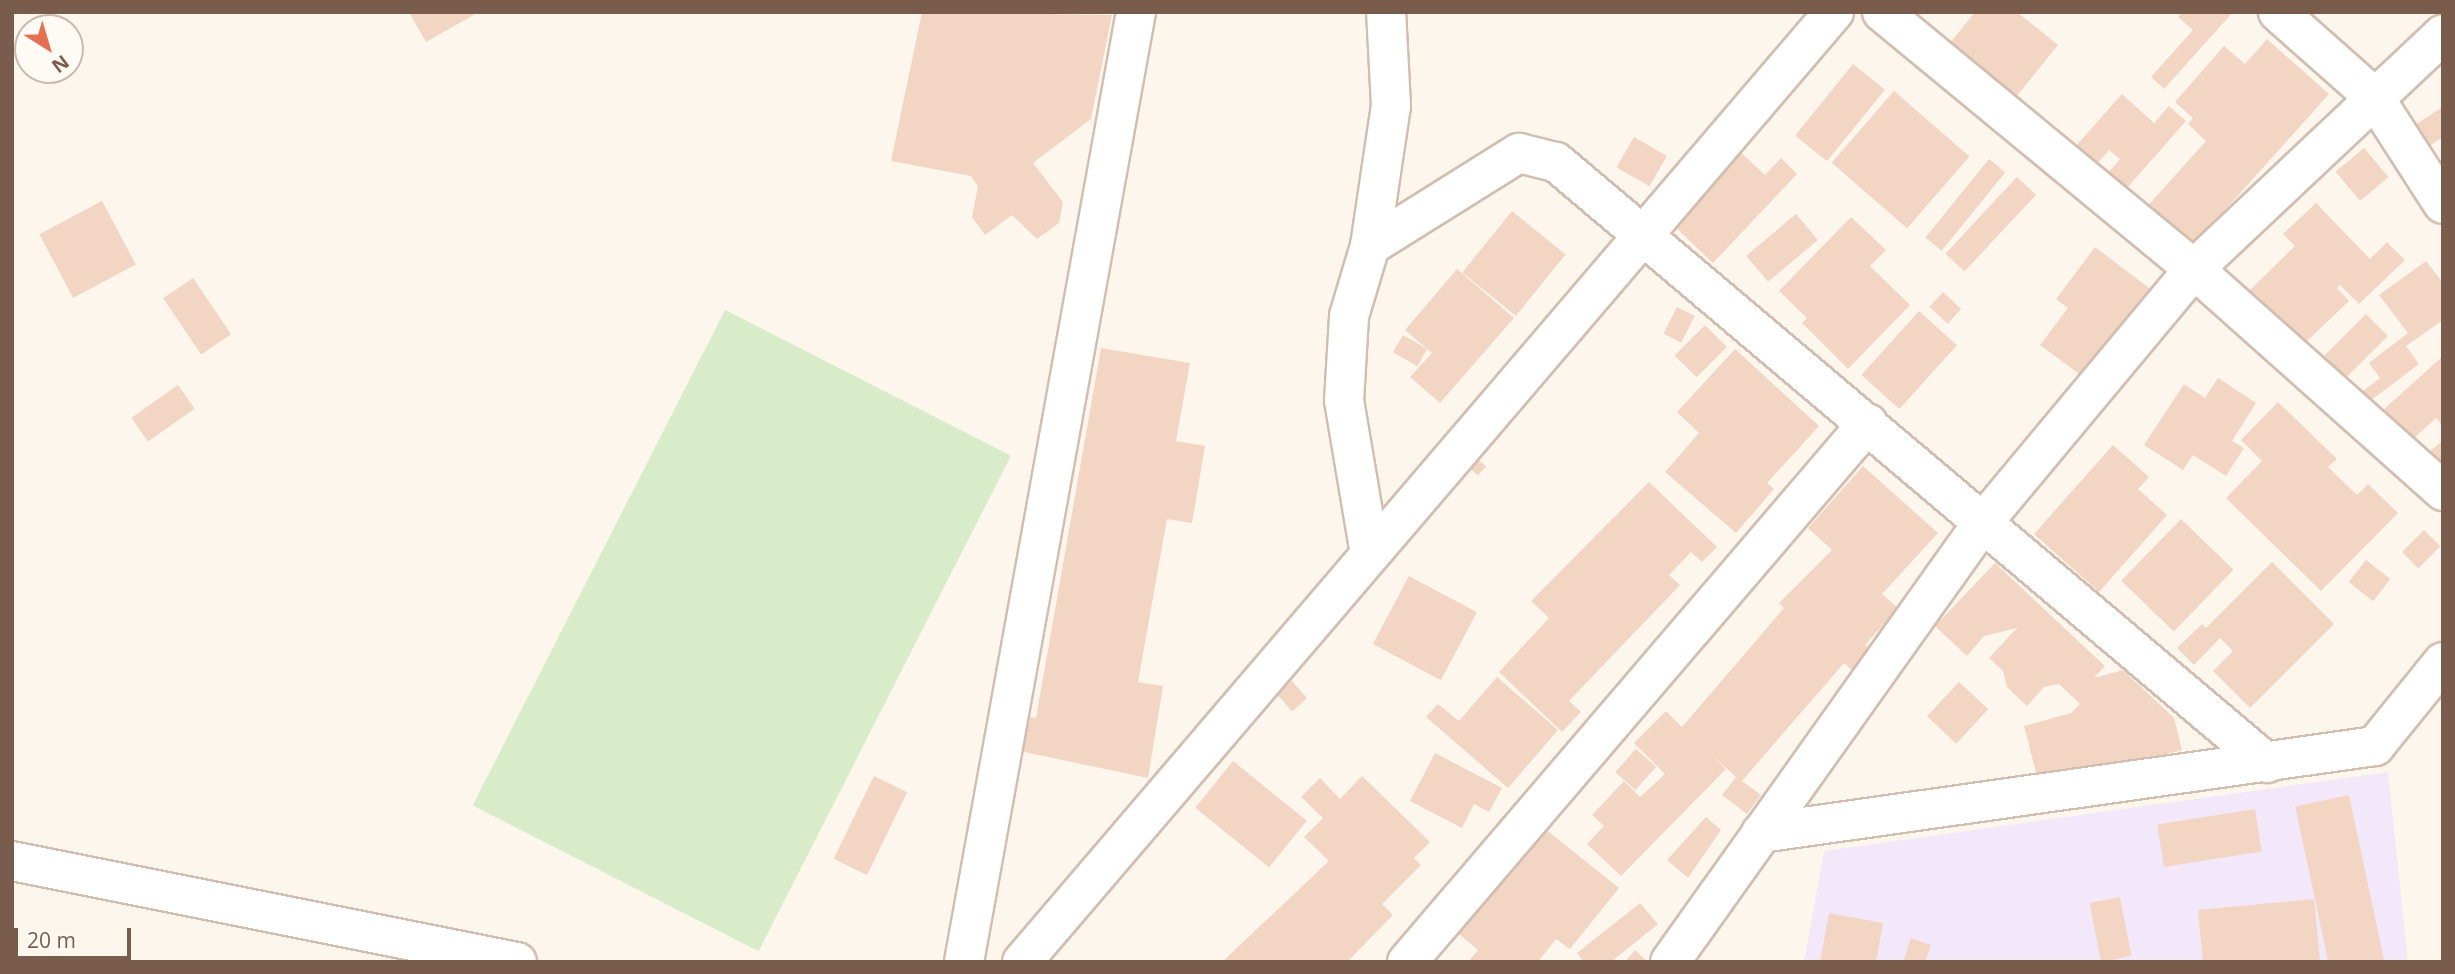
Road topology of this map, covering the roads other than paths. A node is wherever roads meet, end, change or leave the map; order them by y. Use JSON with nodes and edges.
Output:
{"nodes":[{"id":1,"x":1136,"y":12,"type":"edge"},
{"id":2,"x":1386,"y":12,"type":"edge"},
{"id":3,"x":1834,"y":12,"type":"edge"},
{"id":4,"x":1882,"y":12,"type":"edge"},
{"id":5,"x":2278,"y":12,"type":"edge"},
{"id":6,"x":2443,"y":34,"type":"edge"},
{"id":7,"x":2374,"y":97,"type":"junction"},
{"id":8,"x":2443,"y":204,"type":"edge"},
{"id":9,"x":1645,"y":233,"type":"junction"},
{"id":10,"x":1370,"y":246,"type":"junction"},
{"id":11,"x":2194,"y":269,"type":"junction"},
{"id":12,"x":1868,"y":423,"type":"junction"},
{"id":13,"x":2443,"y":491,"type":"edge"},
{"id":14,"x":1984,"y":521,"type":"junction"},
{"id":15,"x":1370,"y":554,"type":"junction"},
{"id":16,"x":2440,"y":679,"type":"edge"},
{"id":17,"x":2267,"y":763,"type":"junction"},
{"id":18,"x":1761,"y":833,"type":"junction"},
{"id":19,"x":12,"y":861,"type":"edge"},
{"id":20,"x":517,"y":962,"type":"edge"},
{"id":21,"x":964,"y":962,"type":"edge"},
{"id":22,"x":1022,"y":962,"type":"edge"},
{"id":23,"x":1407,"y":962,"type":"edge"},
{"id":24,"x":1670,"y":962,"type":"edge"}],
"edges":[{"from":1,"to":21,"type":"street"},
{"from":2,"to":10,"type":"street"},
{"from":3,"to":9,"type":"street"},
{"from":4,"to":11,"type":"street"},
{"from":5,"to":7,"type":"street"},
{"from":6,"to":7,"type":"street"},
{"from":7,"to":8,"type":"street"},
{"from":7,"to":11,"type":"street"},
{"from":9,"to":10,"type":"street"},
{"from":9,"to":12,"type":"street"},
{"from":9,"to":15,"type":"street"},
{"from":10,"to":15,"type":"street"},
{"from":11,"to":13,"type":"street"},
{"from":11,"to":14,"type":"street"},
{"from":12,"to":14,"type":"street"},
{"from":12,"to":23,"type":"street"},
{"from":14,"to":17,"type":"street"},
{"from":14,"to":18,"type":"street"},
{"from":15,"to":22,"type":"street"},
{"from":16,"to":17,"type":"street"},
{"from":17,"to":18,"type":"street"},
{"from":18,"to":24,"type":"street"},
{"from":19,"to":20,"type":"street"}]}
